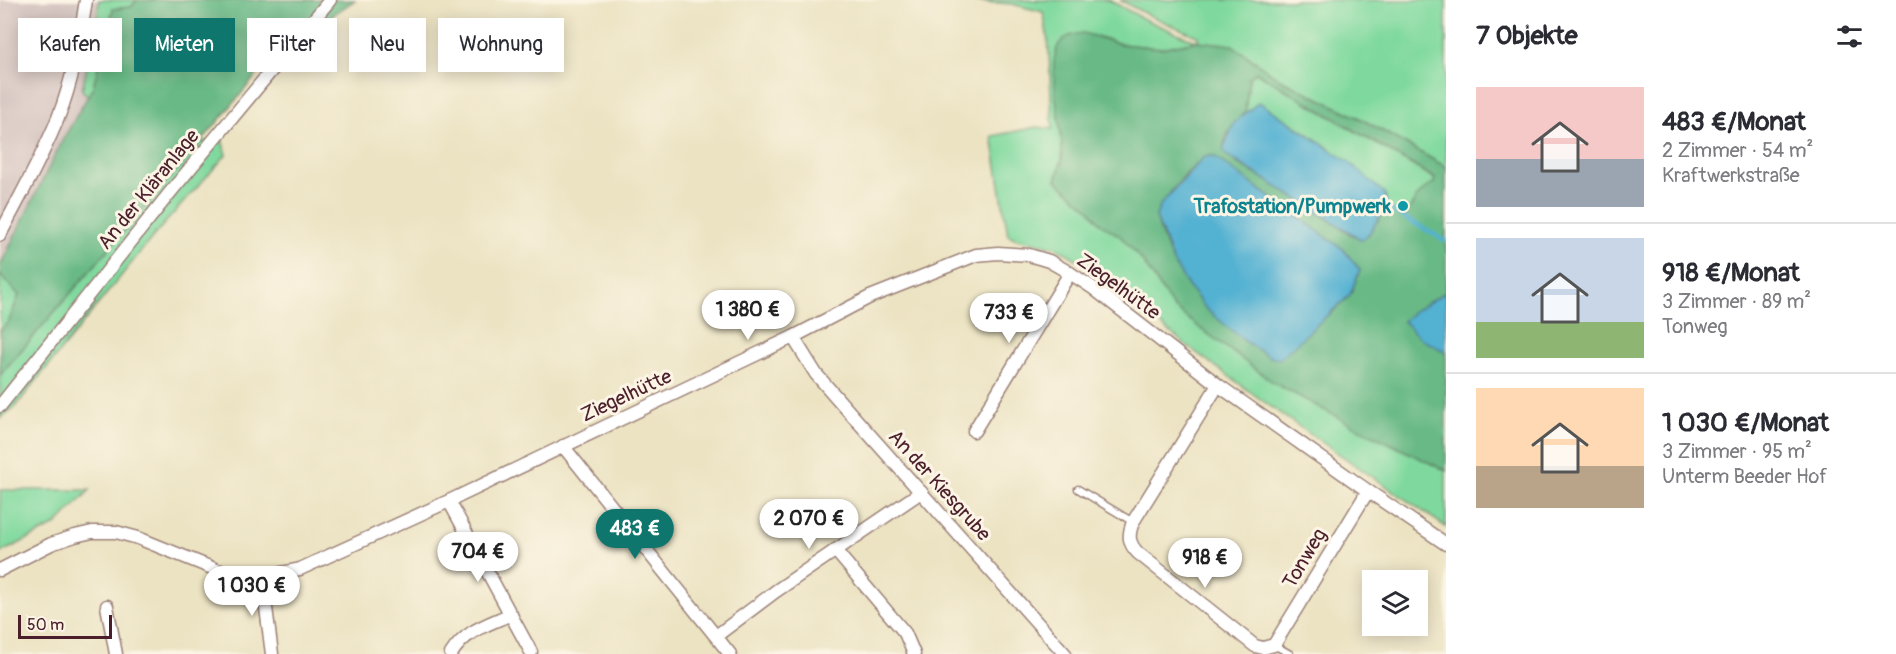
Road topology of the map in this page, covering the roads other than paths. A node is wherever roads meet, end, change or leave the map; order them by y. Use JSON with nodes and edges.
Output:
{"nodes":[{"id":1,"x":86,"y":0,"type":"edge"},
{"id":2,"x":330,"y":0,"type":"edge"},
{"id":3,"x":0,"y":235,"type":"edge"},
{"id":4,"x":1070,"y":273,"type":"junction"},
{"id":5,"x":792,"y":337,"type":"junction"},
{"id":6,"x":1218,"y":385,"type":"junction"},
{"id":7,"x":0,"y":406,"type":"edge"},
{"id":8,"x":974,"y":431,"type":"dead end"},
{"id":9,"x":563,"y":446,"type":"junction"},
{"id":10,"x":1078,"y":489,"type":"dead end"},
{"id":11,"x":1368,"y":491,"type":"junction"},
{"id":12,"x":921,"y":492,"type":"junction"},
{"id":13,"x":449,"y":501,"type":"junction"},
{"id":14,"x":1133,"y":522,"type":"junction"},
{"id":15,"x":1446,"y":544,"type":"edge"},
{"id":16,"x":835,"y":550,"type":"junction"},
{"id":17,"x":0,"y":570,"type":"edge"},
{"id":18,"x":262,"y":577,"type":"junction"},
{"id":19,"x":107,"y":606,"type":"dead end"},
{"id":20,"x":511,"y":614,"type":"junction"},
{"id":21,"x":716,"y":636,"type":"junction"},
{"id":22,"x":1274,"y":645,"type":"junction"},
{"id":23,"x":531,"y":652,"type":"dead end"},
{"id":24,"x":116,"y":654,"type":"edge"},
{"id":25,"x":272,"y":654,"type":"edge"},
{"id":26,"x":451,"y":654,"type":"edge"},
{"id":27,"x":730,"y":654,"type":"edge"},
{"id":28,"x":914,"y":654,"type":"edge"},
{"id":29,"x":1065,"y":654,"type":"edge"},
{"id":30,"x":1290,"y":654,"type":"edge"}],
"edges":[{"from":1,"to":3,"type":"street"},
{"from":2,"to":7,"type":"street","name":"An der Kläranlage"},
{"from":4,"to":5,"type":"street","name":"Ziegelhütte"},
{"from":4,"to":6,"type":"street","name":"Ziegelhütte"},
{"from":4,"to":8,"type":"street"},
{"from":5,"to":9,"type":"street","name":"Ziegelhütte"},
{"from":5,"to":12,"type":"street","name":"An der Kiesgrube"},
{"from":6,"to":11,"type":"street","name":"Ziegelhütte"},
{"from":6,"to":14,"type":"street"},
{"from":9,"to":13,"type":"street","name":"Ziegelhütte"},
{"from":9,"to":21,"type":"street"},
{"from":10,"to":14,"type":"lane"},
{"from":11,"to":15,"type":"street","name":"Ziegelhütte"},
{"from":11,"to":22,"type":"street","name":"Tonweg"},
{"from":12,"to":16,"type":"street"},
{"from":12,"to":29,"type":"street","name":"An der Kiesgrube"},
{"from":13,"to":18,"type":"street","name":"Ziegelhütte"},
{"from":13,"to":20,"type":"street"},
{"from":14,"to":22,"type":"street"},
{"from":16,"to":21,"type":"street"},
{"from":16,"to":28,"type":"street"},
{"from":17,"to":18,"type":"street","name":"Ziegelhütte"},
{"from":18,"to":25,"type":"street"},
{"from":19,"to":24,"type":"street"},
{"from":20,"to":23,"type":"street"},
{"from":20,"to":26,"type":"street"},
{"from":21,"to":27,"type":"street"},
{"from":22,"to":30,"type":"lane"}]}
